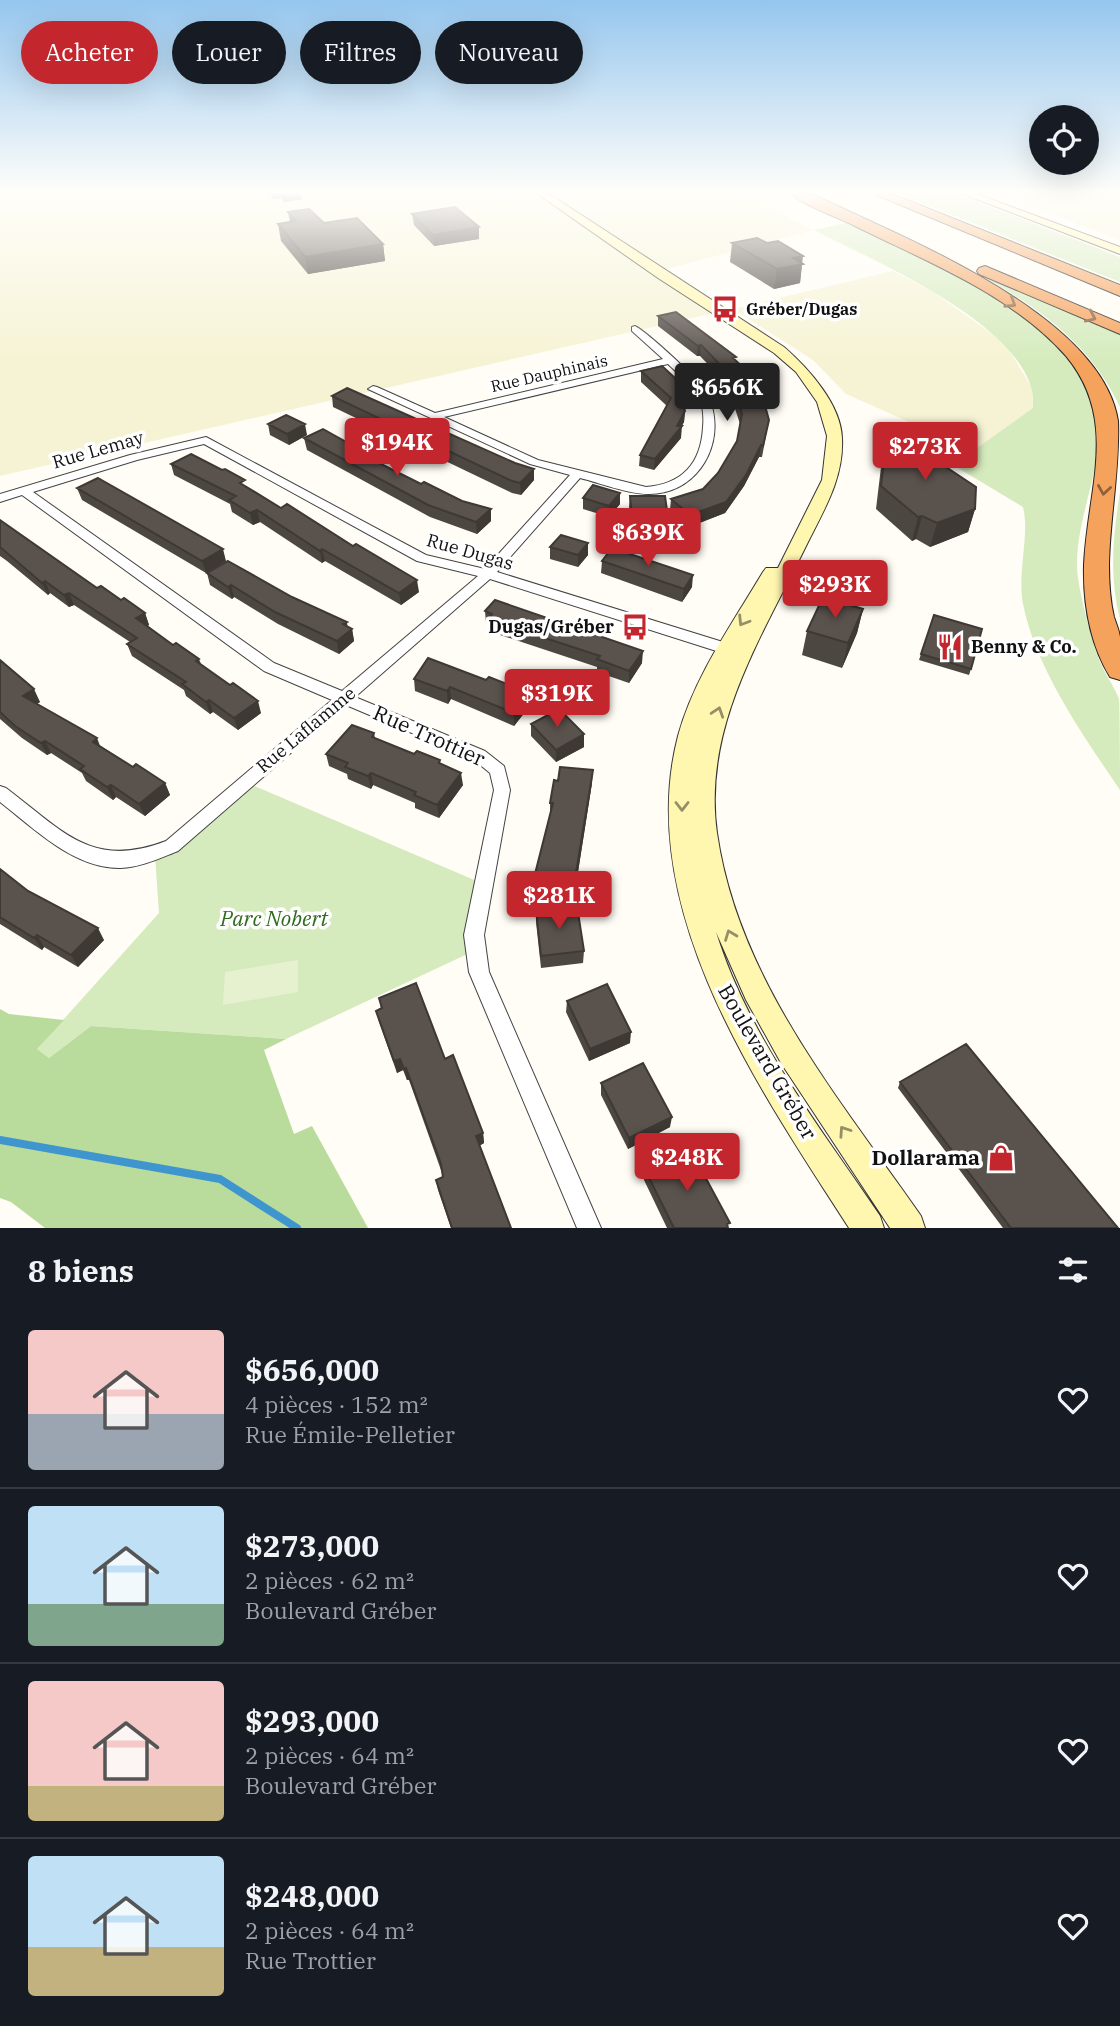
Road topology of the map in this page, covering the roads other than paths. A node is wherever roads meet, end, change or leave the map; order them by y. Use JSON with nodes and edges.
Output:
{"nodes":[{"id":1,"x":626,"y":249,"type":"edge"},
{"id":2,"x":912,"y":249,"type":"edge"},
{"id":3,"x":936,"y":249,"type":"edge"},
{"id":4,"x":1017,"y":249,"type":"edge"},
{"id":5,"x":1120,"y":291,"type":"edge"},
{"id":6,"x":1120,"y":329,"type":"edge"},
{"id":7,"x":635,"y":330,"type":"dead end"},
{"id":8,"x":670,"y":360,"type":"junction"},
{"id":9,"x":373,"y":389,"type":"dead end"},
{"id":10,"x":435,"y":416,"type":"junction"},
{"id":11,"x":206,"y":440,"type":"joint"},
{"id":12,"x":577,"y":474,"type":"junction"},
{"id":13,"x":23,"y":491,"type":"junction"},
{"id":14,"x":0,"y":498,"type":"edge"},
{"id":15,"x":488,"y":574,"type":"junction"},
{"id":16,"x":735,"y":651,"type":"junction"},
{"id":17,"x":1120,"y":670,"type":"edge"},
{"id":18,"x":343,"y":699,"type":"junction"},
{"id":19,"x":0,"y":793,"type":"edge"},
{"id":20,"x":589,"y":1228,"type":"edge"},
{"id":21,"x":869,"y":1228,"type":"edge"},
{"id":22,"x":909,"y":1228,"type":"edge"}],
"edges":[{"from":1,"to":16,"type":"street","name":"Boulevard Gréber"},
{"from":2,"to":17,"type":"highway","one_way":true},
{"from":3,"to":6,"type":"highway","one_way":true},
{"from":4,"to":5,"type":"highway"},
{"from":7,"to":8,"type":"street"},
{"from":8,"to":10,"type":"street","name":"Rue Dauphinais"},
{"from":8,"to":12,"type":"street"},
{"from":9,"to":10,"type":"street"},
{"from":10,"to":12,"type":"street"},
{"from":11,"to":13,"type":"street","name":"Rue Lemay"},
{"from":11,"to":15,"type":"street","name":"Rue Dugas"},
{"from":12,"to":15,"type":"street","name":"Rue Laflamme"},
{"from":13,"to":14,"type":"street","name":"Rue Lemay"},
{"from":13,"to":18,"type":"street","name":"Rue Trottier"},
{"from":15,"to":16,"type":"street","name":"Rue Dugas"},
{"from":15,"to":18,"type":"street","name":"Rue Laflamme"},
{"from":16,"to":21,"type":"street","name":"Boulevard Gréber","one_way":true},
{"from":22,"to":16,"type":"street","name":"Boulevard Gréber","one_way":true},
{"from":18,"to":19,"type":"street","name":"Rue Laflamme"},
{"from":18,"to":20,"type":"street","name":"Rue Trottier"}]}
